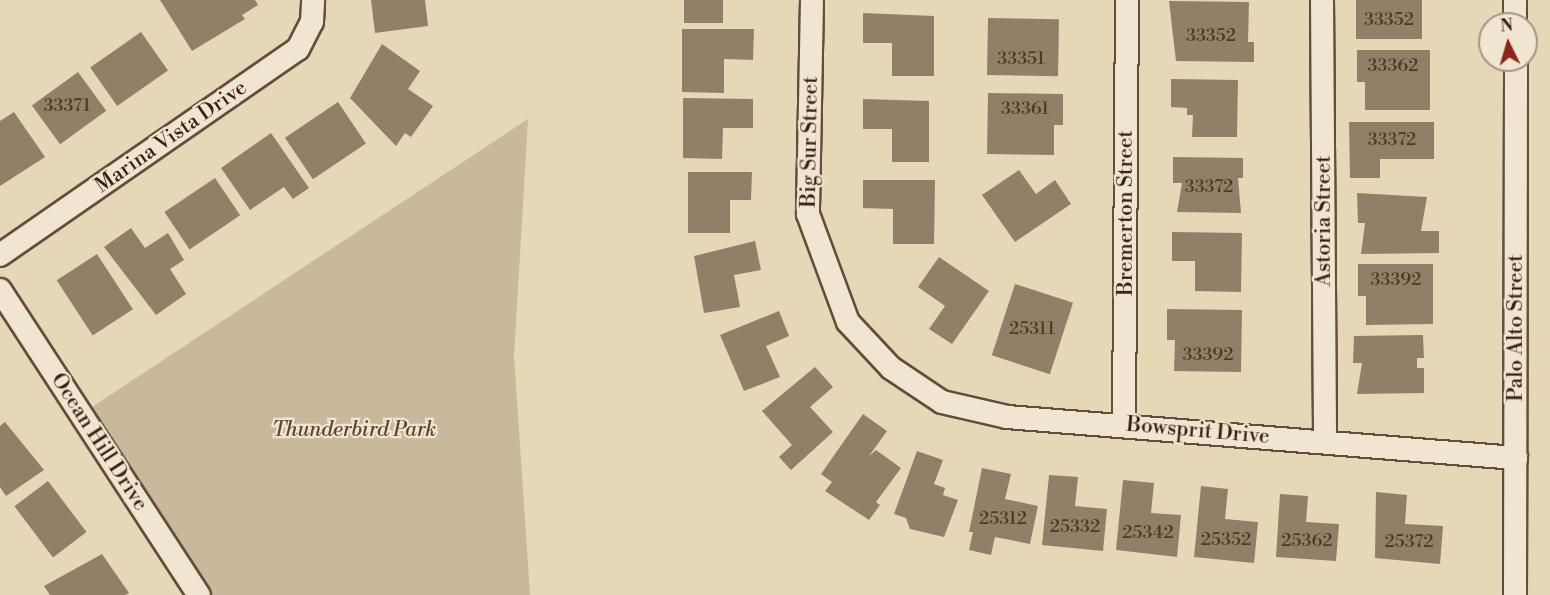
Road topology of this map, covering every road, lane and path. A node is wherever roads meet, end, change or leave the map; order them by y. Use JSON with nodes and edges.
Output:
{"nodes":[{"id":1,"x":313,"y":0,"type":"edge"},
{"id":2,"x":812,"y":0,"type":"edge"},
{"id":3,"x":1126,"y":0,"type":"edge"},
{"id":4,"x":1322,"y":0,"type":"edge"},
{"id":5,"x":1515,"y":72,"type":"edge"},
{"id":6,"x":0,"y":255,"type":"edge"},
{"id":7,"x":0,"y":290,"type":"edge"},
{"id":8,"x":891,"y":368,"type":"joint"},
{"id":9,"x":1124,"y":425,"type":"junction"},
{"id":10,"x":1325,"y":441,"type":"junction"},
{"id":11,"x":1516,"y":458,"type":"junction"},
{"id":12,"x":199,"y":595,"type":"edge"},
{"id":13,"x":1515,"y":595,"type":"edge"}],
"edges":[{"from":1,"to":6,"type":"street","name":"Marina Vista Drive"},
{"from":2,"to":8,"type":"street","name":"Big Sur Street"},
{"from":3,"to":9,"type":"street","name":"Bremerton Street"},
{"from":4,"to":10,"type":"street","name":"Astoria Street"},
{"from":5,"to":11,"type":"street","name":"Palo Alto Street"},
{"from":7,"to":12,"type":"street","name":"Ocean Hill Drive"},
{"from":8,"to":9,"type":"street","name":"Bowsprit Drive"},
{"from":9,"to":10,"type":"street","name":"Bowsprit Drive"},
{"from":10,"to":11,"type":"street","name":"Bowsprit Drive"},
{"from":11,"to":13,"type":"street","name":"Palo Alto Street"}]}
